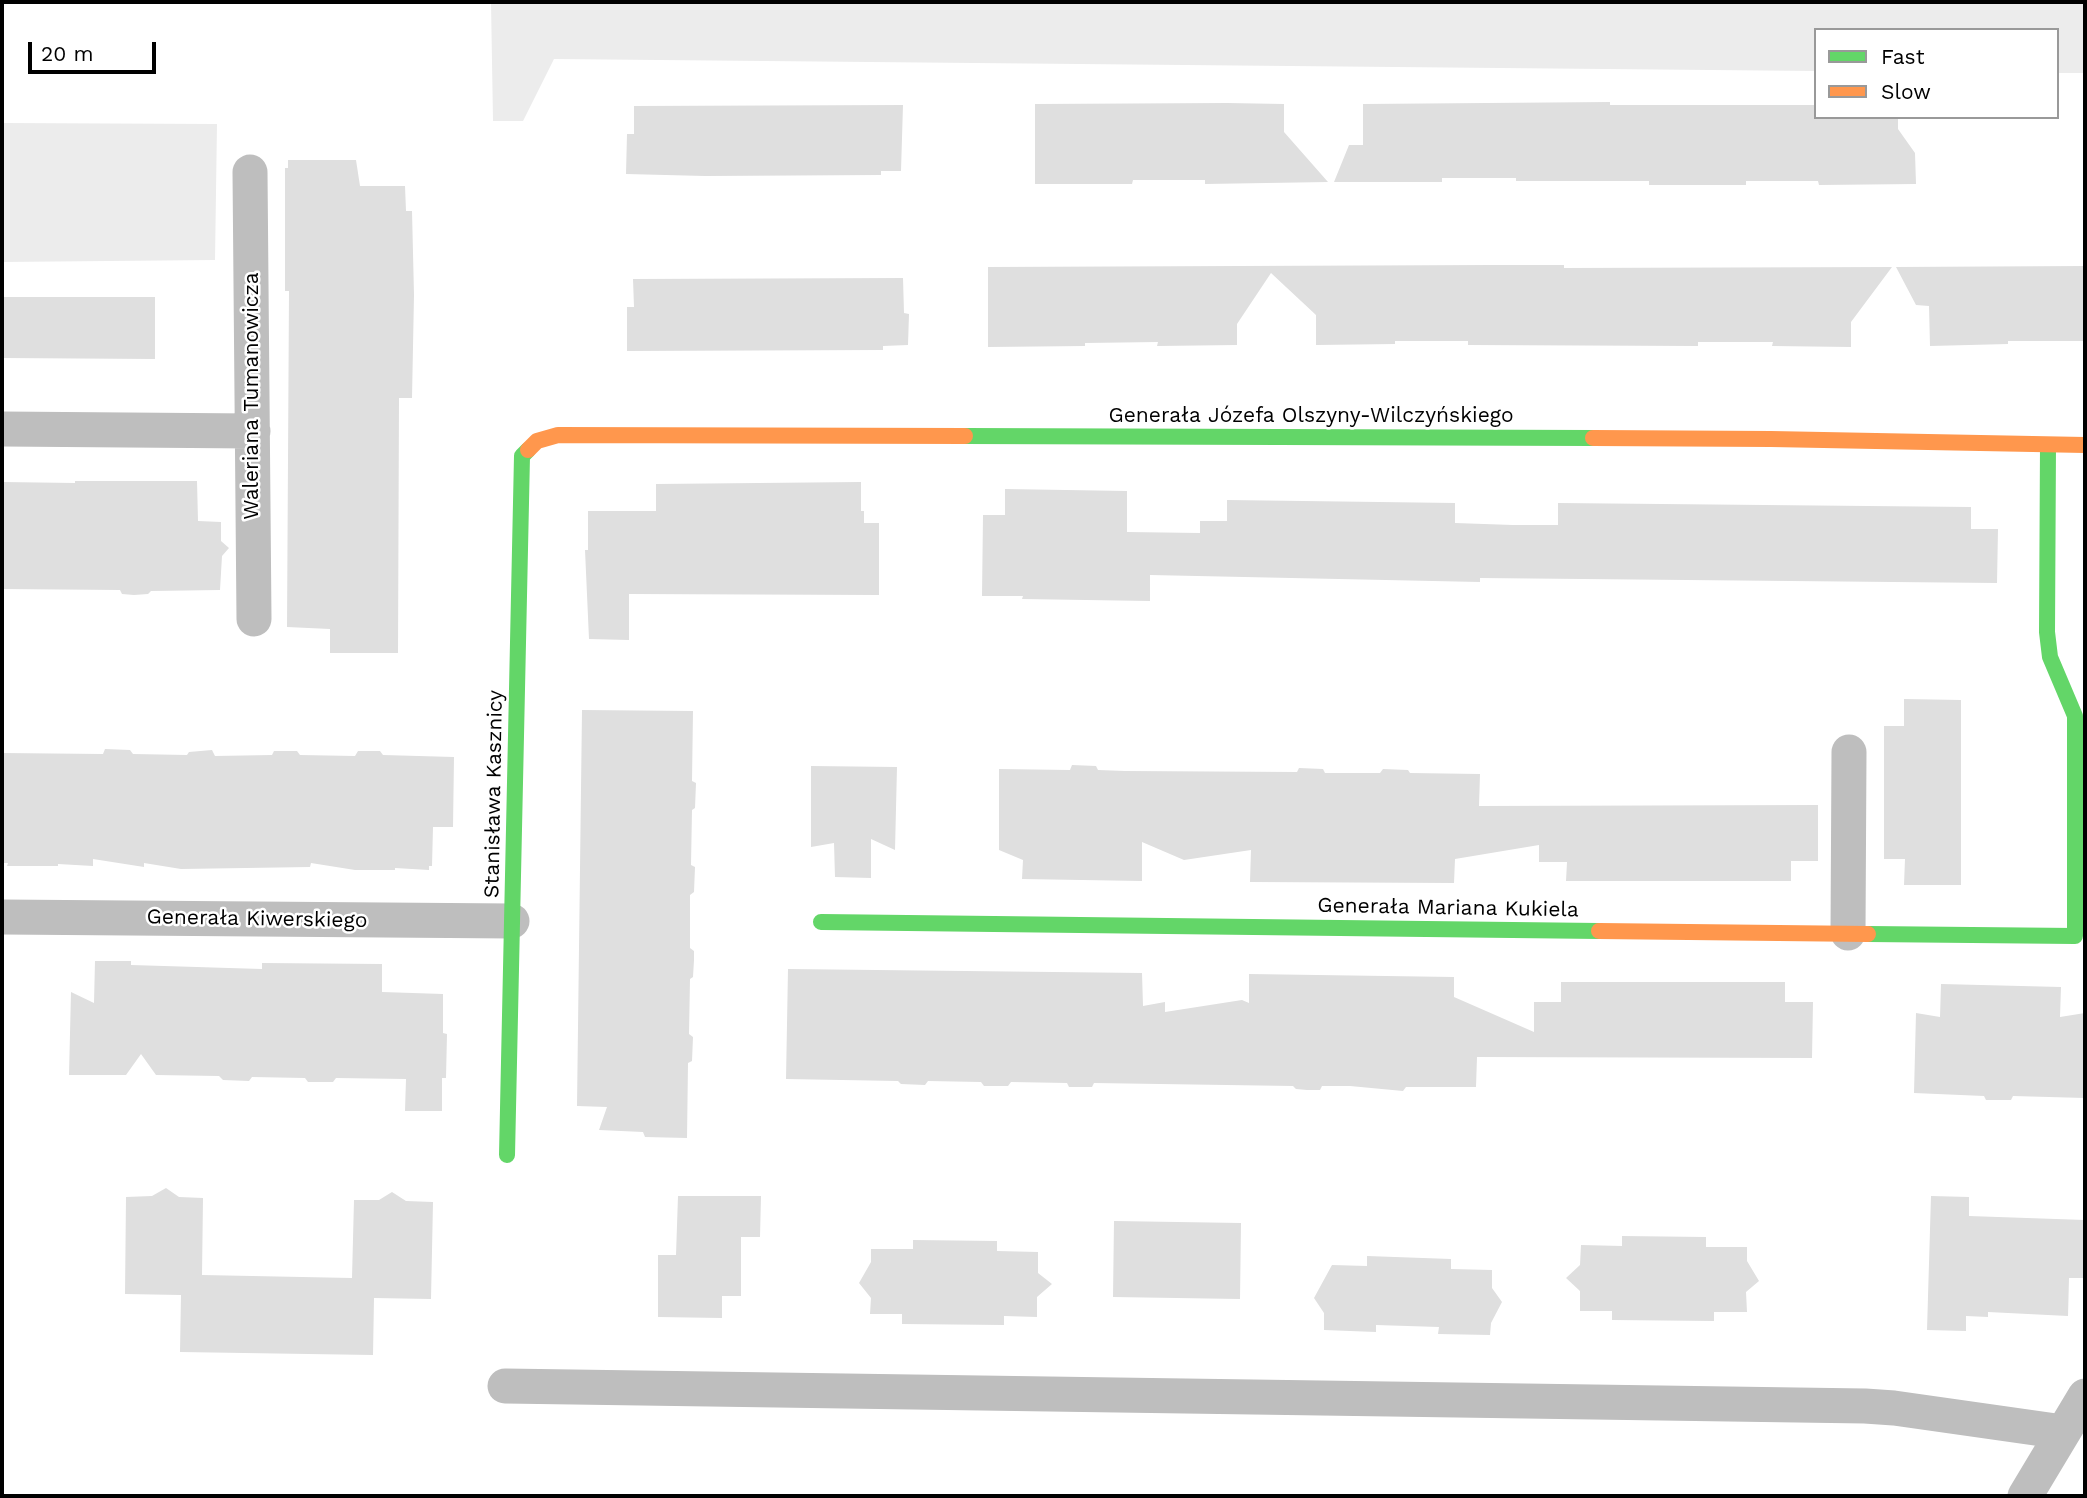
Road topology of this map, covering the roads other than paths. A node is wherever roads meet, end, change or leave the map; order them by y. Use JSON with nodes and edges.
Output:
{"nodes":[{"id":1,"x":250,"y":172,"type":"dead end"},
{"id":2,"x":2,"y":429,"type":"edge"},
{"id":3,"x":253,"y":431,"type":"junction"},
{"id":4,"x":537,"y":440,"type":"joint"},
{"id":5,"x":2048,"y":445,"type":"junction"},
{"id":6,"x":2085,"y":445,"type":"edge"},
{"id":7,"x":254,"y":619,"type":"dead end"},
{"id":8,"x":1849,"y":752,"type":"dead end"},
{"id":9,"x":2,"y":917,"type":"edge"},
{"id":10,"x":512,"y":921,"type":"junction"},
{"id":11,"x":821,"y":922,"type":"dead end"},
{"id":12,"x":1848,"y":933,"type":"junction"},
{"id":13,"x":507,"y":1155,"type":"dead end"},
{"id":14,"x":505,"y":1386,"type":"dead end"},
{"id":15,"x":2085,"y":1396,"type":"edge"},
{"id":16,"x":2063,"y":1432,"type":"junction"},
{"id":17,"x":2025,"y":1496,"type":"edge"}],
"edges":[{"from":1,"to":3,"type":"street","name":"Waleriana Tumanowicza"},
{"from":2,"to":3,"type":"street"},
{"from":3,"to":7,"type":"street","name":"Waleriana Tumanowicza"},
{"from":4,"to":5,"type":"street","name":"Generała Józefa Olszyny-Wilczyńskiego"},
{"from":4,"to":10,"type":"street","name":"Stanisława Kasznicy"},
{"from":5,"to":6,"type":"street","name":"Generała Józefa Olszyny-Wilczyńskiego"},
{"from":5,"to":12,"type":"street","name":"Generała Mariana Kukiela"},
{"from":8,"to":12,"type":"street"},
{"from":9,"to":10,"type":"street","name":"Generała Kiwerskiego"},
{"from":10,"to":13,"type":"street","name":"Stanisława Kasznicy"},
{"from":11,"to":12,"type":"street","name":"Generała Mariana Kukiela"},
{"from":14,"to":16,"type":"street"},
{"from":15,"to":16,"type":"street"},
{"from":16,"to":17,"type":"street"}]}
